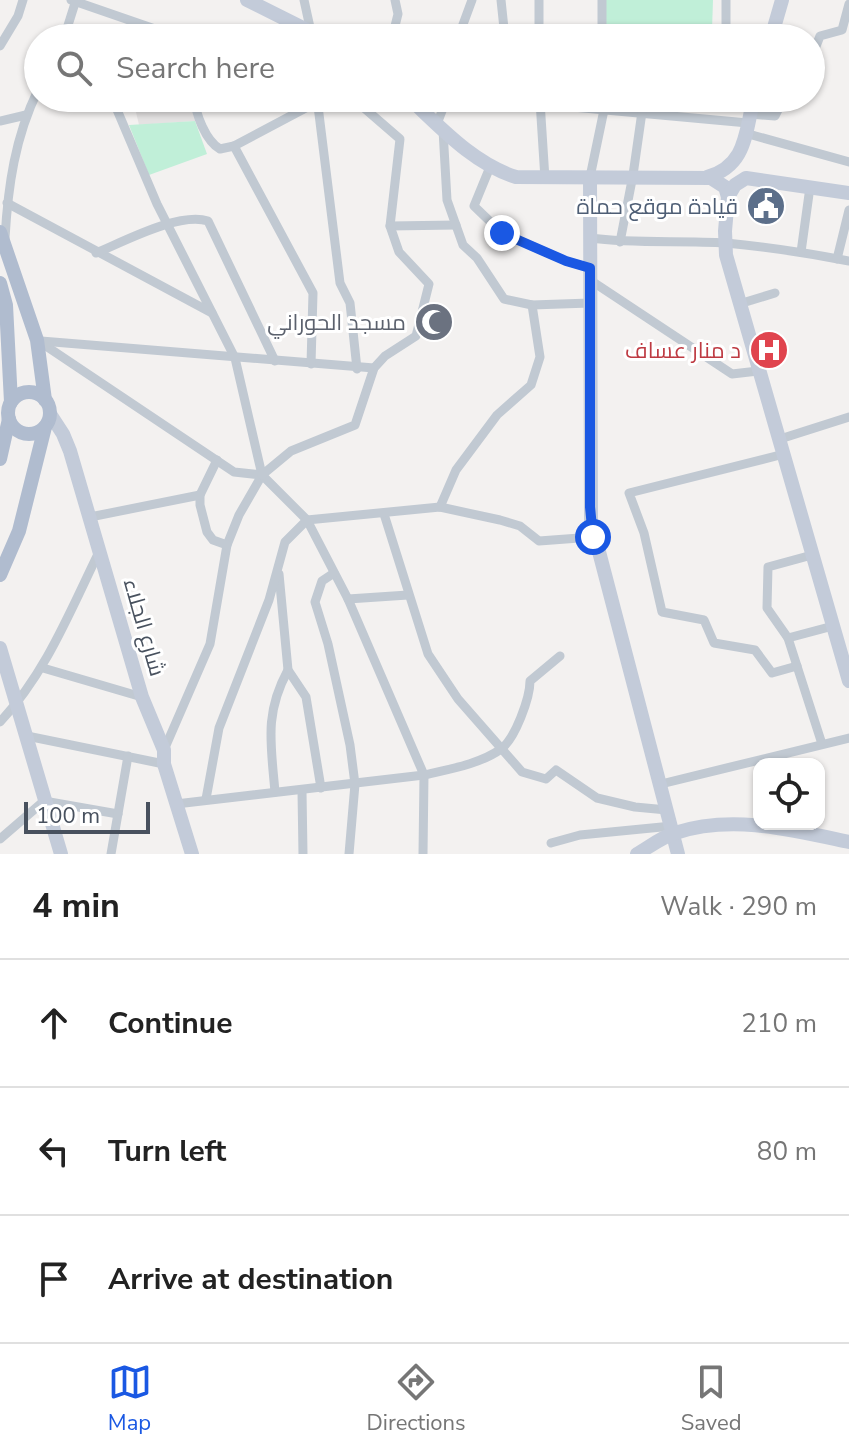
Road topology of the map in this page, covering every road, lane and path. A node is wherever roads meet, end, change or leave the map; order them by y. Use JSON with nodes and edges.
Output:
{"nodes":[{"id":1,"x":23,"y":0,"type":"edge"},
{"id":2,"x":74,"y":0,"type":"edge"},
{"id":3,"x":247,"y":0,"type":"edge"},
{"id":4,"x":304,"y":0,"type":"edge"},
{"id":5,"x":395,"y":0,"type":"edge"},
{"id":6,"x":472,"y":0,"type":"edge"},
{"id":7,"x":501,"y":0,"type":"edge"},
{"id":8,"x":539,"y":0,"type":"edge"},
{"id":9,"x":602,"y":0,"type":"edge"},
{"id":10,"x":726,"y":0,"type":"edge"},
{"id":11,"x":782,"y":0,"type":"edge"},
{"id":12,"x":849,"y":4,"type":"edge"},
{"id":13,"x":70,"y":24,"type":"edge"},
{"id":14,"x":142,"y":24,"type":"edge"},
{"id":15,"x":295,"y":24,"type":"edge"},
{"id":16,"x":313,"y":24,"type":"edge"},
{"id":17,"x":396,"y":24,"type":"edge"},
{"id":18,"x":463,"y":24,"type":"edge"},
{"id":19,"x":504,"y":24,"type":"edge"},
{"id":20,"x":539,"y":24,"type":"edge"},
{"id":21,"x":602,"y":24,"type":"edge"},
{"id":22,"x":726,"y":24,"type":"edge"},
{"id":23,"x":775,"y":24,"type":"edge"},
{"id":24,"x":825,"y":35,"type":"edge"},
{"id":25,"x":0,"y":46,"type":"edge"},
{"id":26,"x":27,"y":112,"type":"edge"},
{"id":27,"x":118,"y":112,"type":"edge"},
{"id":28,"x":198,"y":112,"type":"edge"},
{"id":29,"x":295,"y":112,"type":"edge"},
{"id":30,"x":319,"y":112,"type":"edge"},
{"id":31,"x":369,"y":112,"type":"edge"},
{"id":32,"x":422,"y":112,"type":"edge"},
{"id":33,"x":444,"y":112,"type":"edge"},
{"id":34,"x":541,"y":112,"type":"edge"},
{"id":35,"x":604,"y":112,"type":"edge"},
{"id":36,"x":623,"y":112,"type":"edge"},
{"id":37,"x":750,"y":112,"type":"edge"},
{"id":38,"x":777,"y":112,"type":"edge"},
{"id":39,"x":642,"y":114,"type":"junction"},
{"id":40,"x":26,"y":115,"type":"junction"},
{"id":41,"x":0,"y":121,"type":"edge"},
{"id":42,"x":747,"y":123,"type":"junction"},
{"id":43,"x":440,"y":126,"type":"junction"},
{"id":44,"x":234,"y":146,"type":"junction"},
{"id":45,"x":742,"y":148,"type":"junction"},
{"id":46,"x":849,"y":162,"type":"edge"},
{"id":47,"x":490,"y":167,"type":"junction"},
{"id":48,"x":633,"y":175,"type":"junction"},
{"id":49,"x":590,"y":177,"type":"junction"},
{"id":50,"x":706,"y":177,"type":"junction"},
{"id":51,"x":755,"y":178,"type":"junction"},
{"id":52,"x":545,"y":179,"type":"junction"},
{"id":53,"x":810,"y":187,"type":"junction"},
{"id":54,"x":849,"y":193,"type":"edge"},
{"id":55,"x":728,"y":197,"type":"junction"},
{"id":56,"x":7,"y":203,"type":"junction"},
{"id":57,"x":849,"y":210,"type":"edge"},
{"id":58,"x":167,"y":225,"type":"junction"},
{"id":59,"x":456,"y":225,"type":"junction"},
{"id":60,"x":390,"y":226,"type":"junction"},
{"id":61,"x":2,"y":237,"type":"edge"},
{"id":62,"x":590,"y":238,"type":"junction"},
{"id":63,"x":620,"y":242,"type":"junction"},
{"id":64,"x":724,"y":243,"type":"junction"},
{"id":65,"x":801,"y":252,"type":"junction"},
{"id":66,"x":96,"y":253,"type":"junction"},
{"id":67,"x":837,"y":259,"type":"junction"},
{"id":68,"x":849,"y":261,"type":"edge"},
{"id":69,"x":590,"y":274,"type":"junction"},
{"id":70,"x":0,"y":283,"type":"edge"},
{"id":71,"x":775,"y":293,"type":"dead end"},
{"id":72,"x":590,"y":303,"type":"junction"},
{"id":73,"x":739,"y":304,"type":"junction"},
{"id":74,"x":532,"y":305,"type":"junction"},
{"id":75,"x":212,"y":313,"type":"junction"},
{"id":76,"x":37,"y":340,"type":"junction"},
{"id":77,"x":235,"y":358,"type":"junction"},
{"id":78,"x":275,"y":361,"type":"junction"},
{"id":79,"x":311,"y":364,"type":"junction"},
{"id":80,"x":374,"y":368,"type":"junction"},
{"id":81,"x":357,"y":369,"type":"junction"},
{"id":82,"x":758,"y":371,"type":"junction"},
{"id":83,"x":11,"y":402,"type":"junction"},
{"id":84,"x":47,"y":413,"type":"junction"},
{"id":85,"x":849,"y":417,"type":"edge"},
{"id":86,"x":4,"y":420,"type":"edge"},
{"id":87,"x":838,"y":420,"type":"junction"},
{"id":88,"x":849,"y":428,"type":"edge"},
{"id":89,"x":782,"y":446,"type":"junction"},
{"id":90,"x":0,"y":459,"type":"edge"},
{"id":91,"x":217,"y":460,"type":"junction"},
{"id":92,"x":262,"y":475,"type":"junction"},
{"id":93,"x":200,"y":495,"type":"junction"},
{"id":94,"x":440,"y":507,"type":"junction"},
{"id":95,"x":384,"y":514,"type":"junction"},
{"id":96,"x":90,"y":517,"type":"junction"},
{"id":97,"x":307,"y":520,"type":"junction"},
{"id":98,"x":593,"y":537,"type":"junction"},
{"id":99,"x":227,"y":545,"type":"junction"},
{"id":100,"x":100,"y":550,"type":"junction"},
{"id":101,"x":812,"y":555,"type":"junction"},
{"id":102,"x":278,"y":562,"type":"junction"},
{"id":103,"x":334,"y":573,"type":"junction"},
{"id":104,"x":0,"y":575,"type":"edge"},
{"id":105,"x":408,"y":595,"type":"junction"},
{"id":106,"x":348,"y":599,"type":"junction"},
{"id":107,"x":833,"y":626,"type":"junction"},
{"id":108,"x":788,"y":638,"type":"junction"},
{"id":109,"x":0,"y":648,"type":"edge"},
{"id":110,"x":560,"y":656,"type":"dead end"},
{"id":111,"x":797,"y":666,"type":"junction"},
{"id":112,"x":43,"y":668,"type":"junction"},
{"id":113,"x":288,"y":670,"type":"junction"},
{"id":114,"x":849,"y":681,"type":"edge"},
{"id":115,"x":142,"y":697,"type":"junction"},
{"id":116,"x":17,"y":704,"type":"junction"},
{"id":117,"x":0,"y":722,"type":"edge"},
{"id":118,"x":27,"y":736,"type":"junction"},
{"id":119,"x":849,"y":738,"type":"edge"},
{"id":120,"x":822,"y":744,"type":"junction"},
{"id":121,"x":504,"y":748,"type":"junction"},
{"id":122,"x":128,"y":756,"type":"junction"},
{"id":123,"x":164,"y":757,"type":"junction"},
{"id":124,"x":424,"y":775,"type":"junction"},
{"id":125,"x":355,"y":784,"type":"junction"},
{"id":126,"x":661,"y":784,"type":"junction"},
{"id":127,"x":321,"y":788,"type":"junction"},
{"id":128,"x":302,"y":791,"type":"junction"},
{"id":129,"x":275,"y":792,"type":"junction"},
{"id":130,"x":206,"y":799,"type":"junction"},
{"id":131,"x":44,"y":801,"type":"junction"},
{"id":132,"x":176,"y":804,"type":"junction"},
{"id":133,"x":667,"y":810,"type":"junction"},
{"id":134,"x":118,"y":814,"type":"junction"},
{"id":135,"x":673,"y":829,"type":"junction"},
{"id":136,"x":0,"y":839,"type":"edge"},
{"id":137,"x":849,"y":842,"type":"edge"},
{"id":138,"x":551,"y":843,"type":"dead end"},
{"id":139,"x":303,"y":853,"type":"edge"},
{"id":140,"x":61,"y":854,"type":"edge"},
{"id":141,"x":111,"y":854,"type":"edge"},
{"id":142,"x":192,"y":854,"type":"edge"},
{"id":143,"x":291,"y":854,"type":"edge"},
{"id":144,"x":349,"y":854,"type":"edge"},
{"id":145,"x":423,"y":854,"type":"edge"},
{"id":146,"x":637,"y":854,"type":"edge"},
{"id":147,"x":678,"y":854,"type":"edge"}],
"edges":[{"from":1,"to":25,"type":"street"},
{"from":2,"to":13,"type":"street"},
{"from":2,"to":14,"type":"street"},
{"from":3,"to":15,"type":"main road"},
{"from":4,"to":16,"type":"street"},
{"from":5,"to":17,"type":"street"},
{"from":6,"to":18,"type":"street"},
{"from":7,"to":19,"type":"street"},
{"from":8,"to":20,"type":"street"},
{"from":9,"to":21,"type":"street"},
{"from":10,"to":22,"type":"street"},
{"from":11,"to":23,"type":"main road"},
{"from":12,"to":24,"type":"street"},
{"from":26,"to":40,"type":"street"},
{"from":27,"to":58,"type":"street"},
{"from":28,"to":44,"type":"street"},
{"from":29,"to":44,"type":"street"},
{"from":30,"to":81,"type":"street"},
{"from":31,"to":60,"type":"street"},
{"from":32,"to":43,"type":"main road"},
{"from":33,"to":43,"type":"street"},
{"from":34,"to":52,"type":"street"},
{"from":35,"to":49,"type":"street"},
{"from":36,"to":39,"type":"street"},
{"from":37,"to":42,"type":"main road"},
{"from":38,"to":42,"type":"street"},
{"from":39,"to":42,"type":"street"},
{"from":39,"to":48,"type":"street"},
{"from":40,"to":41,"type":"street"},
{"from":40,"to":56,"type":"street"},
{"from":42,"to":45,"type":"main road"},
{"from":42,"to":46,"type":"street"},
{"from":43,"to":47,"type":"main road"},
{"from":43,"to":59,"type":"street"},
{"from":44,"to":79,"type":"street"},
{"from":45,"to":50,"type":"main road"},
{"from":45,"to":51,"type":"main road"},
{"from":47,"to":52,"type":"main road"},
{"from":47,"to":69,"type":"street"},
{"from":48,"to":49,"type":"main road"},
{"from":48,"to":50,"type":"main road"},
{"from":48,"to":63,"type":"street"},
{"from":49,"to":52,"type":"main road"},
{"from":49,"to":62,"type":"main road"},
{"from":50,"to":55,"type":"main road"},
{"from":51,"to":53,"type":"main road"},
{"from":51,"to":55,"type":"main road"},
{"from":53,"to":54,"type":"main road"},
{"from":53,"to":65,"type":"street"},
{"from":55,"to":64,"type":"main road"},
{"from":56,"to":61,"type":"street"},
{"from":56,"to":66,"type":"street"},
{"from":57,"to":67,"type":"street"},
{"from":58,"to":66,"type":"street"},
{"from":58,"to":75,"type":"street"},
{"from":58,"to":78,"type":"street"},
{"from":59,"to":60,"type":"street"},
{"from":59,"to":74,"type":"street"},
{"from":60,"to":80,"type":"street"},
{"from":61,"to":76,"type":"main road"},
{"from":62,"to":63,"type":"street"},
{"from":62,"to":69,"type":"main road"},
{"from":63,"to":64,"type":"street"},
{"from":64,"to":65,"type":"street"},
{"from":64,"to":73,"type":"main road"},
{"from":65,"to":67,"type":"street"},
{"from":66,"to":75,"type":"street"},
{"from":67,"to":68,"type":"street"},
{"from":69,"to":72,"type":"main road"},
{"from":69,"to":82,"type":"street"},
{"from":70,"to":83,"type":"main road"},
{"from":71,"to":73,"type":"street"},
{"from":72,"to":74,"type":"street"},
{"from":72,"to":98,"type":"main road"},
{"from":73,"to":82,"type":"main road"},
{"from":74,"to":94,"type":"street"},
{"from":75,"to":77,"type":"street"},
{"from":76,"to":77,"type":"street"},
{"from":76,"to":84,"type":"main road"},
{"from":76,"to":91,"type":"street"},
{"from":77,"to":78,"type":"street"},
{"from":77,"to":92,"type":"street"},
{"from":78,"to":79,"type":"street"},
{"from":79,"to":81,"type":"street"},
{"from":80,"to":81,"type":"street"},
{"from":80,"to":92,"type":"street"},
{"from":82,"to":89,"type":"main road"},
{"from":83,"to":84,"type":"main road"},
{"from":83,"to":86,"type":"main road"},
{"from":84,"to":86,"type":"main road"},
{"from":84,"to":96,"type":"main road","name":"شارع الجلاء"},
{"from":84,"to":104,"type":"main road"},
{"from":85,"to":87,"type":"street"},
{"from":86,"to":90,"type":"main road"},
{"from":87,"to":88,"type":"street"},
{"from":87,"to":89,"type":"street"},
{"from":89,"to":101,"type":"main road"},
{"from":89,"to":111,"type":"street"},
{"from":91,"to":92,"type":"street"},
{"from":91,"to":93,"type":"street"},
{"from":92,"to":97,"type":"street"},
{"from":92,"to":99,"type":"street"},
{"from":93,"to":96,"type":"street"},
{"from":93,"to":99,"type":"street"},
{"from":94,"to":95,"type":"street"},
{"from":94,"to":98,"type":"street"},
{"from":95,"to":97,"type":"street"},
{"from":95,"to":105,"type":"street"},
{"from":96,"to":100,"type":"main road","name":"شارع الجلاء"},
{"from":97,"to":102,"type":"street"},
{"from":97,"to":103,"type":"street"},
{"from":98,"to":126,"type":"main road"},
{"from":99,"to":123,"type":"street"},
{"from":100,"to":112,"type":"street"},
{"from":100,"to":115,"type":"main road","name":"شارع الجلاء"},
{"from":101,"to":107,"type":"main road"},
{"from":101,"to":108,"type":"street"},
{"from":102,"to":113,"type":"street"},
{"from":102,"to":130,"type":"street"},
{"from":103,"to":106,"type":"street"},
{"from":103,"to":125,"type":"street"},
{"from":105,"to":106,"type":"street"},
{"from":105,"to":121,"type":"street"},
{"from":106,"to":124,"type":"street"},
{"from":107,"to":108,"type":"street"},
{"from":107,"to":114,"type":"main road"},
{"from":108,"to":111,"type":"street"},
{"from":109,"to":116,"type":"main road"},
{"from":110,"to":121,"type":"street"},
{"from":111,"to":120,"type":"street"},
{"from":112,"to":115,"type":"street"},
{"from":112,"to":116,"type":"street"},
{"from":113,"to":127,"type":"street"},
{"from":113,"to":129,"type":"street"},
{"from":115,"to":123,"type":"main road","name":"شارع الجلاء"},
{"from":116,"to":117,"type":"street"},
{"from":116,"to":118,"type":"main road"},
{"from":118,"to":122,"type":"street"},
{"from":118,"to":131,"type":"main road"},
{"from":119,"to":120,"type":"street"},
{"from":120,"to":126,"type":"street"},
{"from":121,"to":124,"type":"street"},
{"from":121,"to":133,"type":"street"},
{"from":122,"to":123,"type":"street"},
{"from":122,"to":134,"type":"street"},
{"from":123,"to":132,"type":"main road","name":"شارع الجلاء"},
{"from":124,"to":125,"type":"street"},
{"from":124,"to":145,"type":"street"},
{"from":125,"to":127,"type":"street"},
{"from":125,"to":144,"type":"street"},
{"from":126,"to":133,"type":"main road"},
{"from":127,"to":128,"type":"street"},
{"from":128,"to":129,"type":"street"},
{"from":128,"to":139,"type":"street"},
{"from":129,"to":130,"type":"street"},
{"from":130,"to":132,"type":"street"},
{"from":131,"to":134,"type":"street"},
{"from":131,"to":136,"type":"street"},
{"from":131,"to":140,"type":"main road"},
{"from":132,"to":142,"type":"main road","name":"شارع الجلاء"},
{"from":133,"to":135,"type":"main road"},
{"from":134,"to":141,"type":"street"},
{"from":135,"to":137,"type":"main road"},
{"from":135,"to":138,"type":"street"},
{"from":135,"to":146,"type":"main road"},
{"from":135,"to":147,"type":"main road"},
{"from":139,"to":143,"type":"street"}]}
